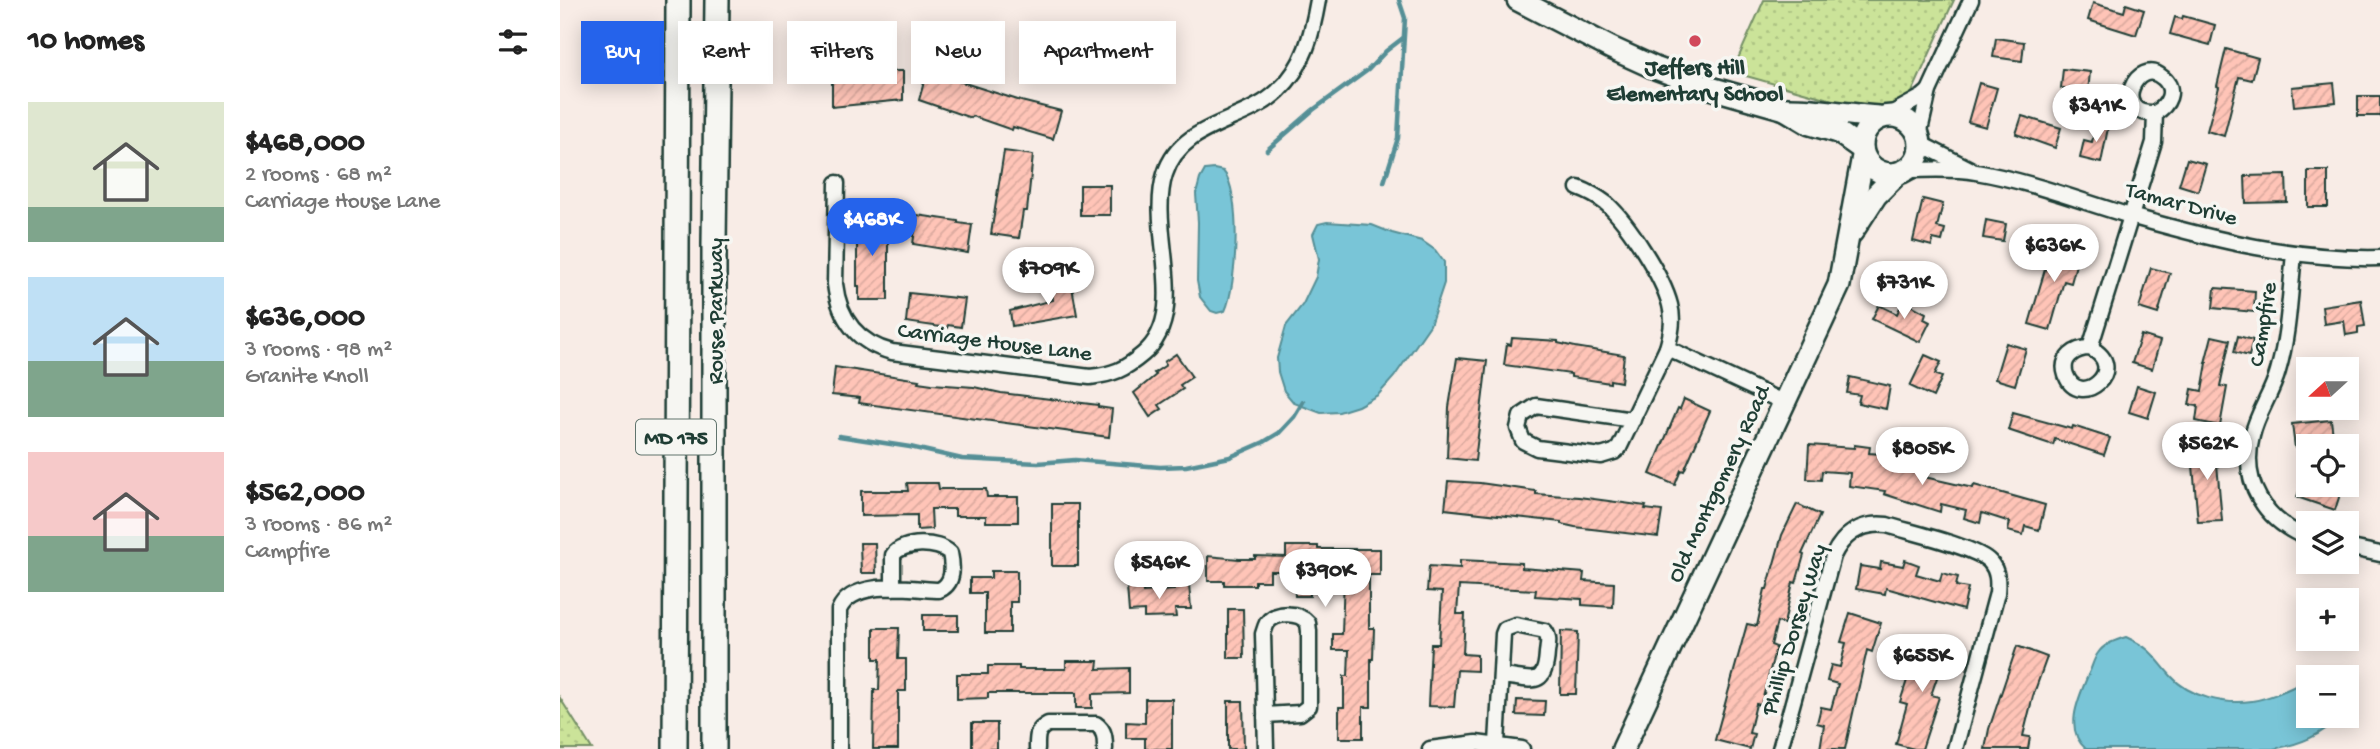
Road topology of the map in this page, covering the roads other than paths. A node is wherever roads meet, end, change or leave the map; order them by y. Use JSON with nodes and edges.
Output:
{"nodes":[{"id":1,"x":666,"y":0,"type":"edge"},
{"id":2,"x":678,"y":0,"type":"edge"},
{"id":3,"x":717,"y":0,"type":"edge"},
{"id":4,"x":730,"y":0,"type":"edge"},
{"id":5,"x":1318,"y":0,"type":"edge"},
{"id":6,"x":1518,"y":0,"type":"edge"},
{"id":7,"x":1971,"y":0,"type":"edge"},
{"id":8,"x":1929,"y":91,"type":"junction"},
{"id":9,"x":1785,"y":109,"type":"junction"},
{"id":10,"x":2155,"y":113,"type":"dead end"},
{"id":11,"x":1884,"y":116,"type":"junction"},
{"id":12,"x":678,"y":125,"type":"junction"},
{"id":13,"x":1920,"y":140,"type":"junction"},
{"id":14,"x":1863,"y":152,"type":"junction"},
{"id":15,"x":1902,"y":172,"type":"junction"},
{"id":16,"x":1974,"y":172,"type":"junction"},
{"id":17,"x":837,"y":183,"type":"dead end"},
{"id":18,"x":1578,"y":188,"type":"dead end"},
{"id":19,"x":716,"y":193,"type":"junction"},
{"id":20,"x":2132,"y":216,"type":"junction"},
{"id":21,"x":1849,"y":237,"type":"junction"},
{"id":22,"x":2294,"y":254,"type":"junction"},
{"id":23,"x":2380,"y":258,"type":"edge"},
{"id":24,"x":1667,"y":348,"type":"junction"},
{"id":25,"x":2091,"y":348,"type":"dead end"},
{"id":26,"x":1783,"y":402,"type":"junction"},
{"id":27,"x":1633,"y":420,"type":"junction"},
{"id":28,"x":2296,"y":532,"type":"edge"},
{"id":29,"x":2359,"y":550,"type":"edge"},
{"id":30,"x":2380,"y":554,"type":"edge"},
{"id":31,"x":893,"y":588,"type":"junction"},
{"id":32,"x":1502,"y":676,"type":"junction"},
{"id":33,"x":1265,"y":715,"type":"junction"},
{"id":34,"x":1635,"y":723,"type":"junction"},
{"id":35,"x":1497,"y":744,"type":"junction"},
{"id":36,"x":675,"y":749,"type":"edge"},
{"id":37,"x":714,"y":749,"type":"edge"},
{"id":38,"x":839,"y":749,"type":"edge"},
{"id":39,"x":1037,"y":749,"type":"edge"},
{"id":40,"x":1105,"y":749,"type":"edge"},
{"id":41,"x":1266,"y":749,"type":"edge"},
{"id":42,"x":1430,"y":749,"type":"edge"},
{"id":43,"x":1522,"y":749,"type":"edge"},
{"id":44,"x":1623,"y":749,"type":"edge"},
{"id":45,"x":1633,"y":749,"type":"edge"},
{"id":46,"x":1780,"y":749,"type":"edge"},
{"id":47,"x":1955,"y":749,"type":"edge"}],
"edges":[{"from":1,"to":12,"type":"main road"},
{"from":2,"to":12,"type":"main road","name":"Rouse Parkway","number":"MD 175"},
{"from":3,"to":19,"type":"main road","name":"Rouse Parkway","number":"MD 175"},
{"from":4,"to":19,"type":"main road"},
{"from":5,"to":17,"type":"street","name":"Carriage House Lane"},
{"from":6,"to":9,"type":"street"},
{"from":7,"to":8,"type":"street"},
{"from":8,"to":11,"type":"street"},
{"from":8,"to":13,"type":"street"},
{"from":9,"to":11,"type":"street"},
{"from":9,"to":14,"type":"street"},
{"from":10,"to":20,"type":"street"},
{"from":11,"to":13,"type":"street"},
{"from":11,"to":14,"type":"street"},
{"from":12,"to":36,"type":"main road","name":"Rouse Parkway","number":"MD 175"},
{"from":13,"to":15,"type":"street"},
{"from":13,"to":16,"type":"street","name":"Tamar Drive"},
{"from":14,"to":15,"type":"street"},
{"from":14,"to":21,"type":"street","name":"Old Montgomery Road"},
{"from":15,"to":16,"type":"street","name":"Tamar Drive"},
{"from":15,"to":21,"type":"street","name":"Old Montgomery Road"},
{"from":16,"to":20,"type":"street","name":"Tamar Drive"},
{"from":18,"to":24,"type":"street"},
{"from":19,"to":37,"type":"main road","name":"Rouse Parkway","number":"MD 175"},
{"from":20,"to":22,"type":"street","name":"Tamar Drive"},
{"from":20,"to":25,"type":"street"},
{"from":21,"to":26,"type":"street","name":"Old Montgomery Road"},
{"from":22,"to":23,"type":"street","name":"Tamar Drive"},
{"from":22,"to":28,"type":"street","name":"Campfire"},
{"from":24,"to":26,"type":"street"},
{"from":24,"to":27,"type":"street"},
{"from":26,"to":34,"type":"street","name":"Old Montgomery Road"},
{"from":27,"to":27,"type":"street"},
{"from":29,"to":30,"type":"street"},
{"from":31,"to":31,"type":"street"},
{"from":31,"to":38,"type":"street"},
{"from":32,"to":32,"type":"street"},
{"from":32,"to":35,"type":"street"},
{"from":33,"to":33,"type":"street"},
{"from":33,"to":41,"type":"street"},
{"from":34,"to":44,"type":"street","name":"Old Montgomery Road"},
{"from":34,"to":45,"type":"street"},
{"from":35,"to":42,"type":"street"},
{"from":35,"to":43,"type":"street"},
{"from":39,"to":40,"type":"street"},
{"from":46,"to":47,"type":"street","name":"Phillip Dorsey Way"}]}
